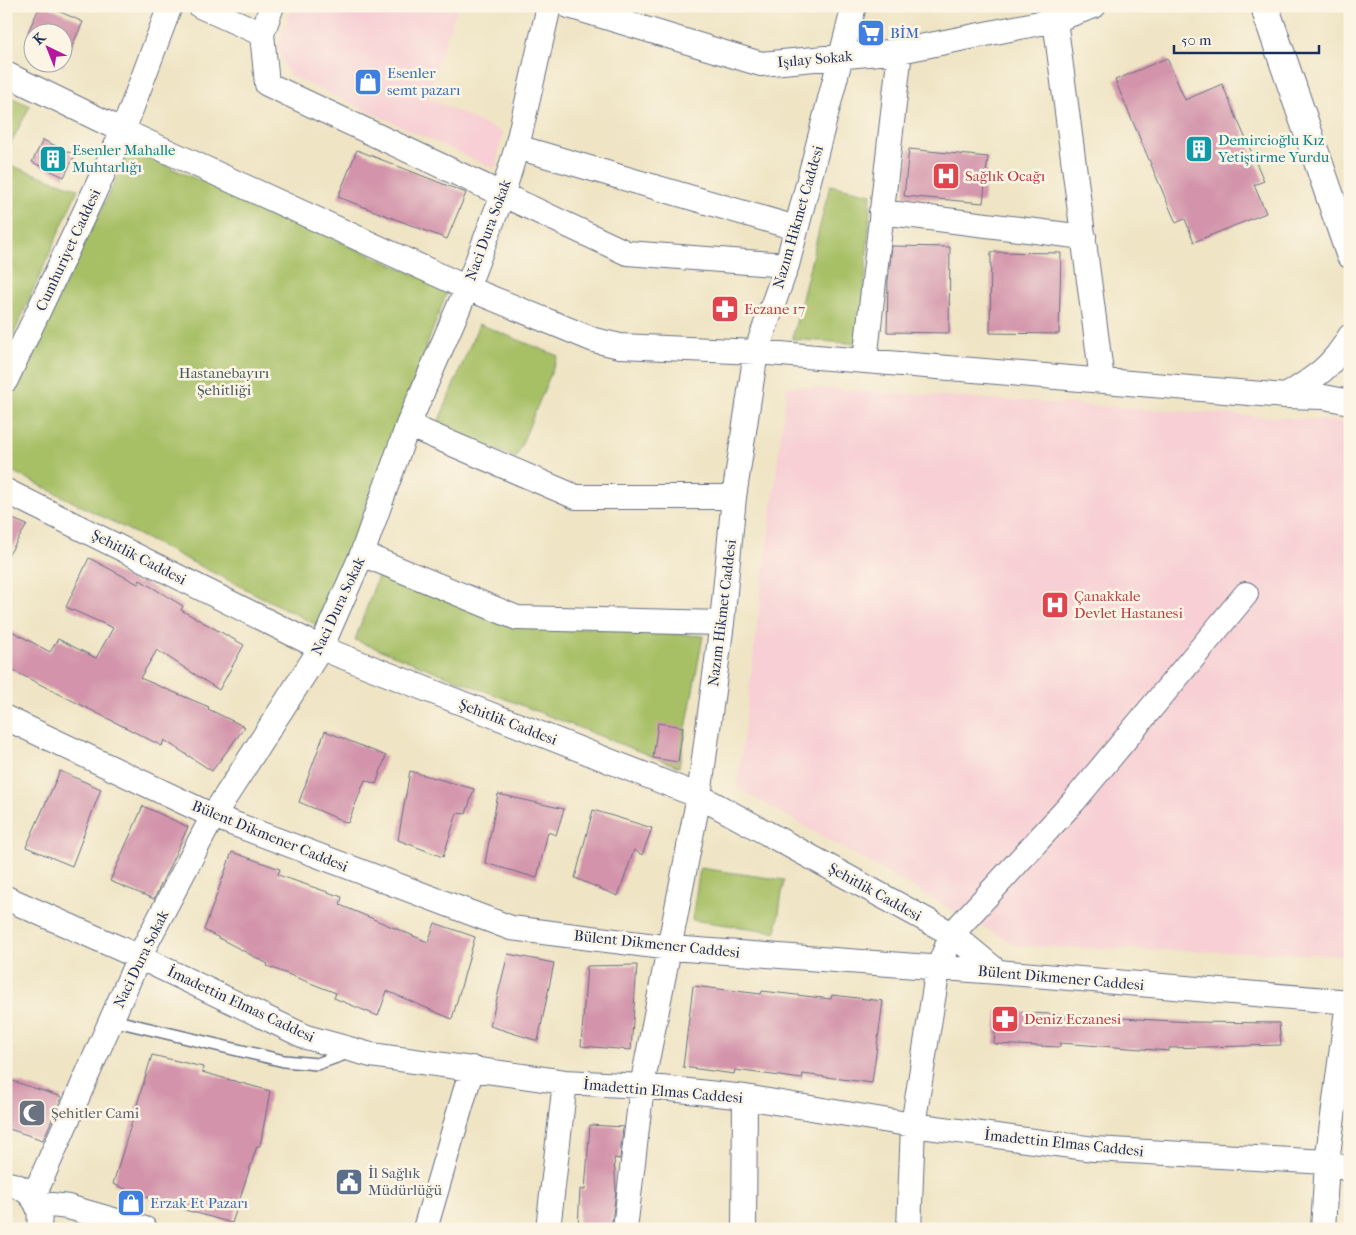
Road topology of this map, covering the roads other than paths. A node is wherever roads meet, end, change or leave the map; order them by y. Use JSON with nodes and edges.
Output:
{"nodes":[{"id":1,"x":170,"y":6,"type":"edge"},
{"id":2,"x":200,"y":6,"type":"edge"},
{"id":3,"x":272,"y":6,"type":"edge"},
{"id":4,"x":549,"y":6,"type":"edge"},
{"id":5,"x":569,"y":6,"type":"edge"},
{"id":6,"x":854,"y":6,"type":"edge"},
{"id":7,"x":1094,"y":6,"type":"edge"},
{"id":8,"x":1266,"y":6,"type":"edge"},
{"id":9,"x":1057,"y":13,"type":"edge"},
{"id":10,"x":262,"y":34,"type":"junction"},
{"id":11,"x":900,"y":51,"type":"junction"},
{"id":12,"x":842,"y":56,"type":"junction"},
{"id":13,"x":6,"y":74,"type":"edge"},
{"id":14,"x":123,"y":131,"type":"junction"},
{"id":15,"x":517,"y":147,"type":"junction"},
{"id":16,"x":502,"y":196,"type":"junction"},
{"id":17,"x":881,"y":212,"type":"junction"},
{"id":18,"x":796,"y":228,"type":"junction"},
{"id":19,"x":1084,"y":237,"type":"junction"},
{"id":20,"x":1350,"y":254,"type":"edge"},
{"id":21,"x":787,"y":265,"type":"junction"},
{"id":22,"x":467,"y":288,"type":"junction"},
{"id":23,"x":1350,"y":336,"type":"edge"},
{"id":24,"x":756,"y":352,"type":"junction"},
{"id":25,"x":12,"y":356,"type":"edge"},
{"id":26,"x":865,"y":362,"type":"junction"},
{"id":27,"x":6,"y":380,"type":"edge"},
{"id":28,"x":1102,"y":380,"type":"junction"},
{"id":29,"x":1286,"y":396,"type":"junction"},
{"id":30,"x":1350,"y":402,"type":"edge"},
{"id":31,"x":408,"y":425,"type":"junction"},
{"id":32,"x":6,"y":491,"type":"edge"},
{"id":33,"x":734,"y":497,"type":"junction"},
{"id":34,"x":362,"y":554,"type":"junction"},
{"id":35,"x":1246,"y":594,"type":"dead end"},
{"id":36,"x":722,"y":623,"type":"junction"},
{"id":37,"x":321,"y":648,"type":"junction"},
{"id":38,"x":6,"y":718,"type":"edge"},
{"id":39,"x":699,"y":796,"type":"junction"},
{"id":40,"x":213,"y":816,"type":"junction"},
{"id":41,"x":6,"y":898,"type":"edge"},
{"id":42,"x":952,"y":934,"type":"junction"},
{"id":43,"x":671,"y":948,"type":"junction"},
{"id":44,"x":139,"y":957,"type":"junction"},
{"id":45,"x":938,"y":968,"type":"junction"},
{"id":46,"x":998,"y":972,"type":"junction"},
{"id":47,"x":1349,"y":1002,"type":"edge"},
{"id":48,"x":112,"y":1020,"type":"junction"},
{"id":49,"x":354,"y":1051,"type":"junction"},
{"id":50,"x":472,"y":1068,"type":"junction"},
{"id":51,"x":565,"y":1082,"type":"junction"},
{"id":52,"x":642,"y":1086,"type":"junction"},
{"id":53,"x":745,"y":1097,"type":"junction"},
{"id":54,"x":913,"y":1125,"type":"junction"},
{"id":55,"x":1327,"y":1162,"type":"junction"},
{"id":56,"x":1350,"y":1170,"type":"edge"},
{"id":57,"x":8,"y":1183,"type":"edge"},
{"id":58,"x":35,"y":1201,"type":"junction"},
{"id":59,"x":38,"y":1229,"type":"edge"},
{"id":60,"x":145,"y":1229,"type":"edge"},
{"id":61,"x":425,"y":1229,"type":"edge"},
{"id":62,"x":548,"y":1229,"type":"edge"},
{"id":63,"x":625,"y":1229,"type":"edge"},
{"id":64,"x":744,"y":1229,"type":"edge"},
{"id":65,"x":909,"y":1229,"type":"edge"},
{"id":66,"x":1323,"y":1229,"type":"edge"}],
"edges":[{"from":1,"to":14,"type":"street","name":"Cumhuriyet Caddesi"},
{"from":2,"to":10,"type":"street"},
{"from":3,"to":10,"type":"street"},
{"from":4,"to":15,"type":"street","name":"Naci Dura Sokak"},
{"from":5,"to":12,"type":"street","name":"Işılay Sokak"},
{"from":6,"to":12,"type":"street","name":"Nazım Hikmet Caddesi"},
{"from":7,"to":9,"type":"street","name":"Işılay Sokak"},
{"from":8,"to":20,"type":"street"},
{"from":9,"to":11,"type":"street","name":"Işılay Sokak"},
{"from":9,"to":19,"type":"street"},
{"from":10,"to":16,"type":"street"},
{"from":11,"to":12,"type":"street","name":"Işılay Sokak"},
{"from":11,"to":17,"type":"street"},
{"from":12,"to":18,"type":"street","name":"Nazım Hikmet Caddesi"},
{"from":13,"to":14,"type":"street"},
{"from":14,"to":22,"type":"street"},
{"from":14,"to":25,"type":"street","name":"Cumhuriyet Caddesi"},
{"from":15,"to":16,"type":"street","name":"Naci Dura Sokak"},
{"from":15,"to":18,"type":"street"},
{"from":16,"to":21,"type":"street"},
{"from":16,"to":22,"type":"street","name":"Naci Dura Sokak"},
{"from":17,"to":19,"type":"street"},
{"from":17,"to":26,"type":"street"},
{"from":18,"to":21,"type":"street","name":"Nazım Hikmet Caddesi"},
{"from":19,"to":28,"type":"street"},
{"from":21,"to":24,"type":"street","name":"Nazım Hikmet Caddesi"},
{"from":22,"to":24,"type":"street"},
{"from":22,"to":31,"type":"street","name":"Naci Dura Sokak"},
{"from":23,"to":29,"type":"street"},
{"from":24,"to":26,"type":"street"},
{"from":24,"to":33,"type":"street","name":"Nazım Hikmet Caddesi"},
{"from":25,"to":27,"type":"street","name":"Cumhuriyet Caddesi"},
{"from":26,"to":28,"type":"street"},
{"from":28,"to":29,"type":"street"},
{"from":29,"to":30,"type":"street"},
{"from":31,"to":33,"type":"street"},
{"from":31,"to":34,"type":"street","name":"Naci Dura Sokak"},
{"from":32,"to":37,"type":"street","name":"Şehitlik Caddesi"},
{"from":33,"to":36,"type":"street","name":"Nazım Hikmet Caddesi"},
{"from":34,"to":36,"type":"street"},
{"from":34,"to":37,"type":"street","name":"Naci Dura Sokak"},
{"from":35,"to":42,"type":"street"},
{"from":36,"to":39,"type":"street","name":"Nazım Hikmet Caddesi"},
{"from":37,"to":39,"type":"street","name":"Şehitlik Caddesi"},
{"from":37,"to":40,"type":"street","name":"Naci Dura Sokak"},
{"from":38,"to":40,"type":"street","name":"Bülent Dikmener Caddesi"},
{"from":39,"to":42,"type":"street","name":"Şehitlik Caddesi"},
{"from":39,"to":43,"type":"street","name":"Nazım Hikmet Caddesi"},
{"from":40,"to":43,"type":"street","name":"Bülent Dikmener Caddesi"},
{"from":40,"to":44,"type":"street","name":"Naci Dura Sokak"},
{"from":41,"to":44,"type":"street","name":"İmadettin Elmas Caddesi"},
{"from":42,"to":45,"type":"street"},
{"from":42,"to":46,"type":"street","name":"Şehitlik Caddesi"},
{"from":43,"to":45,"type":"street","name":"Bülent Dikmener Caddesi"},
{"from":43,"to":52,"type":"street","name":"Nazım Hikmet Caddesi"},
{"from":44,"to":48,"type":"street","name":"Naci Dura Sokak"},
{"from":44,"to":49,"type":"street","name":"İmadettin Elmas Caddesi"},
{"from":45,"to":46,"type":"street","name":"Bülent Dikmener Caddesi"},
{"from":45,"to":54,"type":"street"},
{"from":46,"to":47,"type":"street","name":"Bülent Dikmener Caddesi"},
{"from":47,"to":55,"type":"street"},
{"from":48,"to":49,"type":"lane"},
{"from":48,"to":58,"type":"street","name":"Naci Dura Sokak"},
{"from":49,"to":50,"type":"street","name":"İmadettin Elmas Caddesi"},
{"from":50,"to":51,"type":"street","name":"İmadettin Elmas Caddesi"},
{"from":50,"to":61,"type":"street"},
{"from":51,"to":52,"type":"street","name":"İmadettin Elmas Caddesi"},
{"from":51,"to":62,"type":"street"},
{"from":52,"to":53,"type":"street","name":"İmadettin Elmas Caddesi"},
{"from":52,"to":63,"type":"street","name":"Nazım Hikmet Caddesi"},
{"from":53,"to":54,"type":"street","name":"İmadettin Elmas Caddesi"},
{"from":53,"to":64,"type":"street"},
{"from":54,"to":55,"type":"street","name":"İmadettin Elmas Caddesi"},
{"from":54,"to":65,"type":"street"},
{"from":55,"to":56,"type":"street","name":"İmadettin Elmas Caddesi"},
{"from":55,"to":66,"type":"street"},
{"from":57,"to":58,"type":"street"},
{"from":58,"to":59,"type":"street"},
{"from":58,"to":60,"type":"street"}]}
